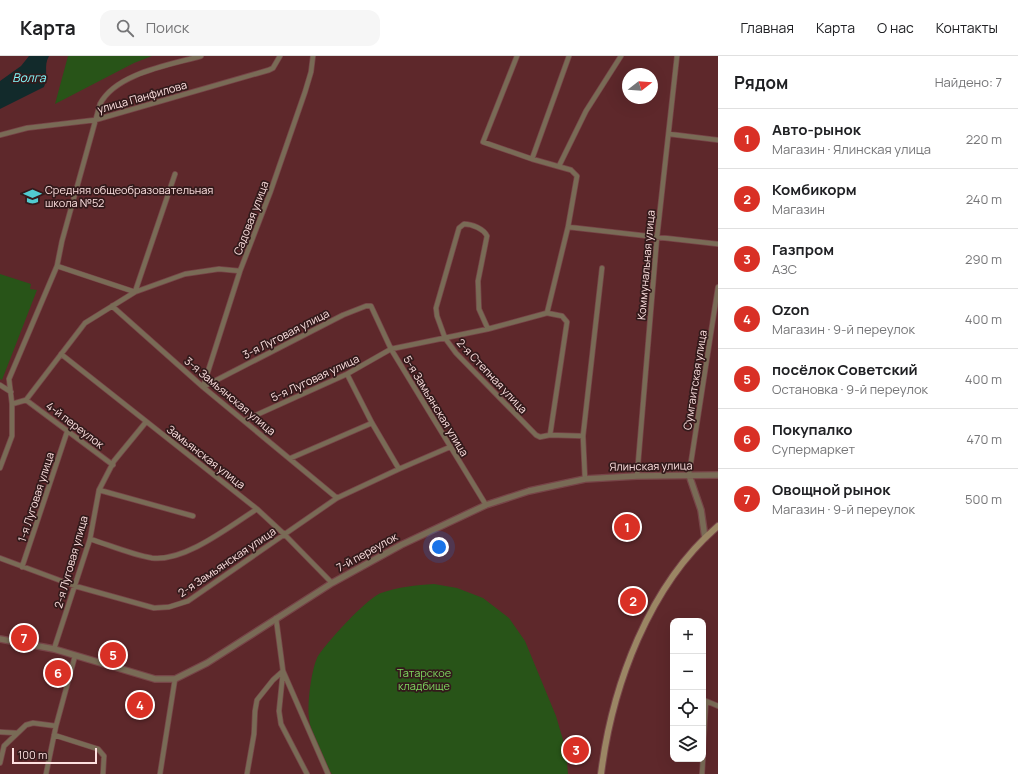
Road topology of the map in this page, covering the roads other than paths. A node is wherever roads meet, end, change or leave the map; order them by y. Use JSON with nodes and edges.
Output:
{"nodes":[{"id":1,"x":201,"y":56,"type":"edge"},
{"id":2,"x":280,"y":56,"type":"edge"},
{"id":3,"x":313,"y":56,"type":"edge"},
{"id":4,"x":517,"y":56,"type":"edge"},
{"id":5,"x":570,"y":56,"type":"edge"},
{"id":6,"x":620,"y":56,"type":"edge"},
{"id":7,"x":677,"y":56,"type":"edge"},
{"id":8,"x":95,"y":120,"type":"junction"},
{"id":9,"x":0,"y":134,"type":"edge"},
{"id":10,"x":669,"y":134,"type":"junction"},
{"id":11,"x":718,"y":140,"type":"edge"},
{"id":12,"x":532,"y":159,"type":"junction"},
{"id":13,"x":559,"y":166,"type":"junction"},
{"id":14,"x":175,"y":174,"type":"dead end"},
{"id":15,"x":568,"y":227,"type":"junction"},
{"id":16,"x":657,"y":237,"type":"junction"},
{"id":17,"x":718,"y":244,"type":"edge"},
{"id":18,"x":57,"y":266,"type":"junction"},
{"id":19,"x":602,"y":268,"type":"dead end"},
{"id":20,"x":240,"y":271,"type":"junction"},
{"id":21,"x":718,"y":287,"type":"edge"},
{"id":22,"x":135,"y":292,"type":"junction"},
{"id":23,"x":112,"y":306,"type":"junction"},
{"id":24,"x":376,"y":312,"type":"joint"},
{"id":25,"x":547,"y":313,"type":"junction"},
{"id":26,"x":488,"y":328,"type":"junction"},
{"id":27,"x":445,"y":338,"type":"junction"},
{"id":28,"x":391,"y":349,"type":"junction"},
{"id":29,"x":61,"y":354,"type":"junction"},
{"id":30,"x":347,"y":374,"type":"junction"},
{"id":31,"x":0,"y":385,"type":"edge"},
{"id":32,"x":203,"y":387,"type":"junction"},
{"id":33,"x":10,"y":392,"type":"junction"},
{"id":34,"x":26,"y":400,"type":"junction"},
{"id":35,"x":12,"y":404,"type":"junction"},
{"id":36,"x":245,"y":420,"type":"junction"},
{"id":37,"x":146,"y":422,"type":"junction"},
{"id":38,"x":372,"y":423,"type":"junction"},
{"id":39,"x":68,"y":432,"type":"junction"},
{"id":40,"x":550,"y":435,"type":"junction"},
{"id":41,"x":583,"y":436,"type":"junction"},
{"id":42,"x":450,"y":447,"type":"junction"},
{"id":43,"x":291,"y":458,"type":"junction"},
{"id":44,"x":113,"y":465,"type":"junction"},
{"id":45,"x":0,"y":468,"type":"edge"},
{"id":46,"x":399,"y":468,"type":"junction"},
{"id":47,"x":689,"y":475,"type":"junction"},
{"id":48,"x":718,"y":475,"type":"edge"},
{"id":49,"x":637,"y":476,"type":"junction"},
{"id":50,"x":585,"y":479,"type":"junction"},
{"id":51,"x":99,"y":490,"type":"junction"},
{"id":52,"x":337,"y":498,"type":"junction"},
{"id":53,"x":486,"y":505,"type":"junction"},
{"id":54,"x":257,"y":509,"type":"junction"},
{"id":55,"x":193,"y":516,"type":"dead end"},
{"id":56,"x":718,"y":526,"type":"edge"},
{"id":57,"x":285,"y":535,"type":"junction"},
{"id":58,"x":705,"y":538,"type":"junction"},
{"id":59,"x":90,"y":539,"type":"junction"},
{"id":60,"x":0,"y":558,"type":"edge"},
{"id":61,"x":22,"y":567,"type":"junction"},
{"id":62,"x":332,"y":583,"type":"junction"},
{"id":63,"x":75,"y":586,"type":"junction"},
{"id":64,"x":276,"y":618,"type":"junction"},
{"id":65,"x":0,"y":639,"type":"edge"},
{"id":66,"x":54,"y":649,"type":"junction"},
{"id":67,"x":75,"y":656,"type":"junction"},
{"id":68,"x":284,"y":672,"type":"junction"},
{"id":69,"x":175,"y":679,"type":"junction"},
{"id":70,"x":718,"y":706,"type":"edge"},
{"id":71,"x":56,"y":726,"type":"junction"},
{"id":72,"x":704,"y":726,"type":"edge"},
{"id":73,"x":0,"y":732,"type":"edge"},
{"id":74,"x":17,"y":732,"type":"junction"},
{"id":75,"x":54,"y":735,"type":"junction"},
{"id":76,"x":703,"y":762,"type":"edge"},
{"id":77,"x":0,"y":764,"type":"edge"},
{"id":78,"x":46,"y":774,"type":"edge"},
{"id":79,"x":103,"y":774,"type":"edge"},
{"id":80,"x":160,"y":774,"type":"edge"},
{"id":81,"x":247,"y":774,"type":"edge"},
{"id":82,"x":307,"y":774,"type":"edge"},
{"id":83,"x":328,"y":774,"type":"edge"},
{"id":84,"x":601,"y":774,"type":"edge"},
{"id":85,"x":702,"y":774,"type":"edge"}],
"edges":[{"from":1,"to":8,"type":"street"},
{"from":2,"to":8,"type":"street","name":"улица Панфилова"},
{"from":3,"to":20,"type":"street","name":"Садовая улица"},
{"from":4,"to":12,"type":"street"},
{"from":5,"to":12,"type":"street"},
{"from":6,"to":13,"type":"street"},
{"from":7,"to":10,"type":"street","name":"Коммунальная улица"},
{"from":8,"to":9,"type":"street","name":"улица Панфилова"},
{"from":8,"to":18,"type":"street"},
{"from":10,"to":11,"type":"street"},
{"from":10,"to":16,"type":"street","name":"Коммунальная улица"},
{"from":12,"to":13,"type":"street"},
{"from":13,"to":15,"type":"street"},
{"from":14,"to":22,"type":"street"},
{"from":15,"to":16,"type":"street"},
{"from":15,"to":25,"type":"street"},
{"from":16,"to":17,"type":"street"},
{"from":16,"to":49,"type":"street","name":"Коммунальная улица"},
{"from":18,"to":22,"type":"street"},
{"from":18,"to":33,"type":"street"},
{"from":19,"to":41,"type":"street"},
{"from":20,"to":22,"type":"street"},
{"from":20,"to":32,"type":"street","name":"Садовая улица"},
{"from":21,"to":47,"type":"street","name":"Сумгаитская улица"},
{"from":22,"to":23,"type":"street"},
{"from":23,"to":29,"type":"street"},
{"from":23,"to":32,"type":"street","name":"3-я Замьянская улица"},
{"from":24,"to":28,"type":"street","name":"5-я Замьянская улица"},
{"from":24,"to":32,"type":"street","name":"3-я Луговая улица"},
{"from":25,"to":26,"type":"street","name":"5-я Луговая улица"},
{"from":25,"to":40,"type":"street"},
{"from":26,"to":27,"type":"street","name":"5-я Луговая улица"},
{"from":26,"to":27,"type":"street","name":"2-я Степная улица"},
{"from":27,"to":28,"type":"street","name":"5-я Луговая улица"},
{"from":27,"to":40,"type":"street","name":"2-я Степная улица"},
{"from":28,"to":30,"type":"street","name":"5-я Луговая улица"},
{"from":28,"to":42,"type":"street","name":"5-я Замьянская улица"},
{"from":29,"to":34,"type":"street"},
{"from":29,"to":37,"type":"street","name":"Замьянская улица"},
{"from":30,"to":36,"type":"street","name":"5-я Луговая улица"},
{"from":30,"to":38,"type":"street"},
{"from":31,"to":33,"type":"street"},
{"from":32,"to":36,"type":"street","name":"3-я Замьянская улица"},
{"from":33,"to":35,"type":"street"},
{"from":34,"to":35,"type":"street"},
{"from":34,"to":39,"type":"street","name":"4-й переулок"},
{"from":35,"to":45,"type":"street"},
{"from":36,"to":43,"type":"street","name":"3-я Замьянская улица"},
{"from":37,"to":44,"type":"street","name":"2-я Луговая улица"},
{"from":37,"to":54,"type":"street","name":"Замьянская улица"},
{"from":38,"to":43,"type":"street"},
{"from":38,"to":46,"type":"street"},
{"from":39,"to":44,"type":"street","name":"4-й переулок"},
{"from":39,"to":61,"type":"street","name":"1-я Луговая улица"},
{"from":40,"to":41,"type":"street","name":"2-я Степная улица"},
{"from":41,"to":50,"type":"street"},
{"from":42,"to":46,"type":"street","name":"2-я Замьянская улица"},
{"from":42,"to":53,"type":"street","name":"5-я Замьянская улица"},
{"from":43,"to":52,"type":"street","name":"3-я Замьянская улица"},
{"from":44,"to":51,"type":"street","name":"2-я Луговая улица"},
{"from":46,"to":52,"type":"street","name":"2-я Замьянская улица"},
{"from":47,"to":48,"type":"street","name":"Ялинская улица"},
{"from":47,"to":49,"type":"street","name":"Ялинская улица"},
{"from":47,"to":58,"type":"street"},
{"from":49,"to":50,"type":"street","name":"Ялинская улица"},
{"from":50,"to":53,"type":"street","name":"7-й переулок"},
{"from":51,"to":55,"type":"street"},
{"from":51,"to":59,"type":"street","name":"2-я Луговая улица"},
{"from":52,"to":57,"type":"street","name":"2-я Замьянская улица"},
{"from":53,"to":62,"type":"street","name":"7-й переулок"},
{"from":54,"to":57,"type":"street","name":"Замьянская улица"},
{"from":54,"to":59,"type":"street"},
{"from":56,"to":58,"type":"main road"},
{"from":57,"to":62,"type":"street","name":"Замьянская улица"},
{"from":57,"to":63,"type":"street","name":"2-я Замьянская улица"},
{"from":58,"to":84,"type":"main road"},
{"from":59,"to":63,"type":"street","name":"2-я Луговая улица"},
{"from":60,"to":61,"type":"street","name":"2-я Замьянская улица"},
{"from":61,"to":63,"type":"street","name":"2-я Замьянская улица"},
{"from":62,"to":64,"type":"street","name":"7-й переулок"},
{"from":63,"to":66,"type":"street","name":"2-я Луговая улица"},
{"from":64,"to":68,"type":"street"},
{"from":64,"to":69,"type":"street","name":"7-й переулок"},
{"from":65,"to":66,"type":"street"},
{"from":66,"to":67,"type":"street"},
{"from":67,"to":69,"type":"street"},
{"from":67,"to":71,"type":"street"},
{"from":68,"to":81,"type":"street"},
{"from":68,"to":82,"type":"street"},
{"from":68,"to":83,"type":"street"},
{"from":69,"to":80,"type":"street"},
{"from":70,"to":72,"type":"street"},
{"from":71,"to":74,"type":"street"},
{"from":71,"to":75,"type":"street"},
{"from":73,"to":74,"type":"street"},
{"from":74,"to":77,"type":"street"},
{"from":75,"to":78,"type":"street"},
{"from":75,"to":79,"type":"street"},
{"from":76,"to":85,"type":"street"}]}
